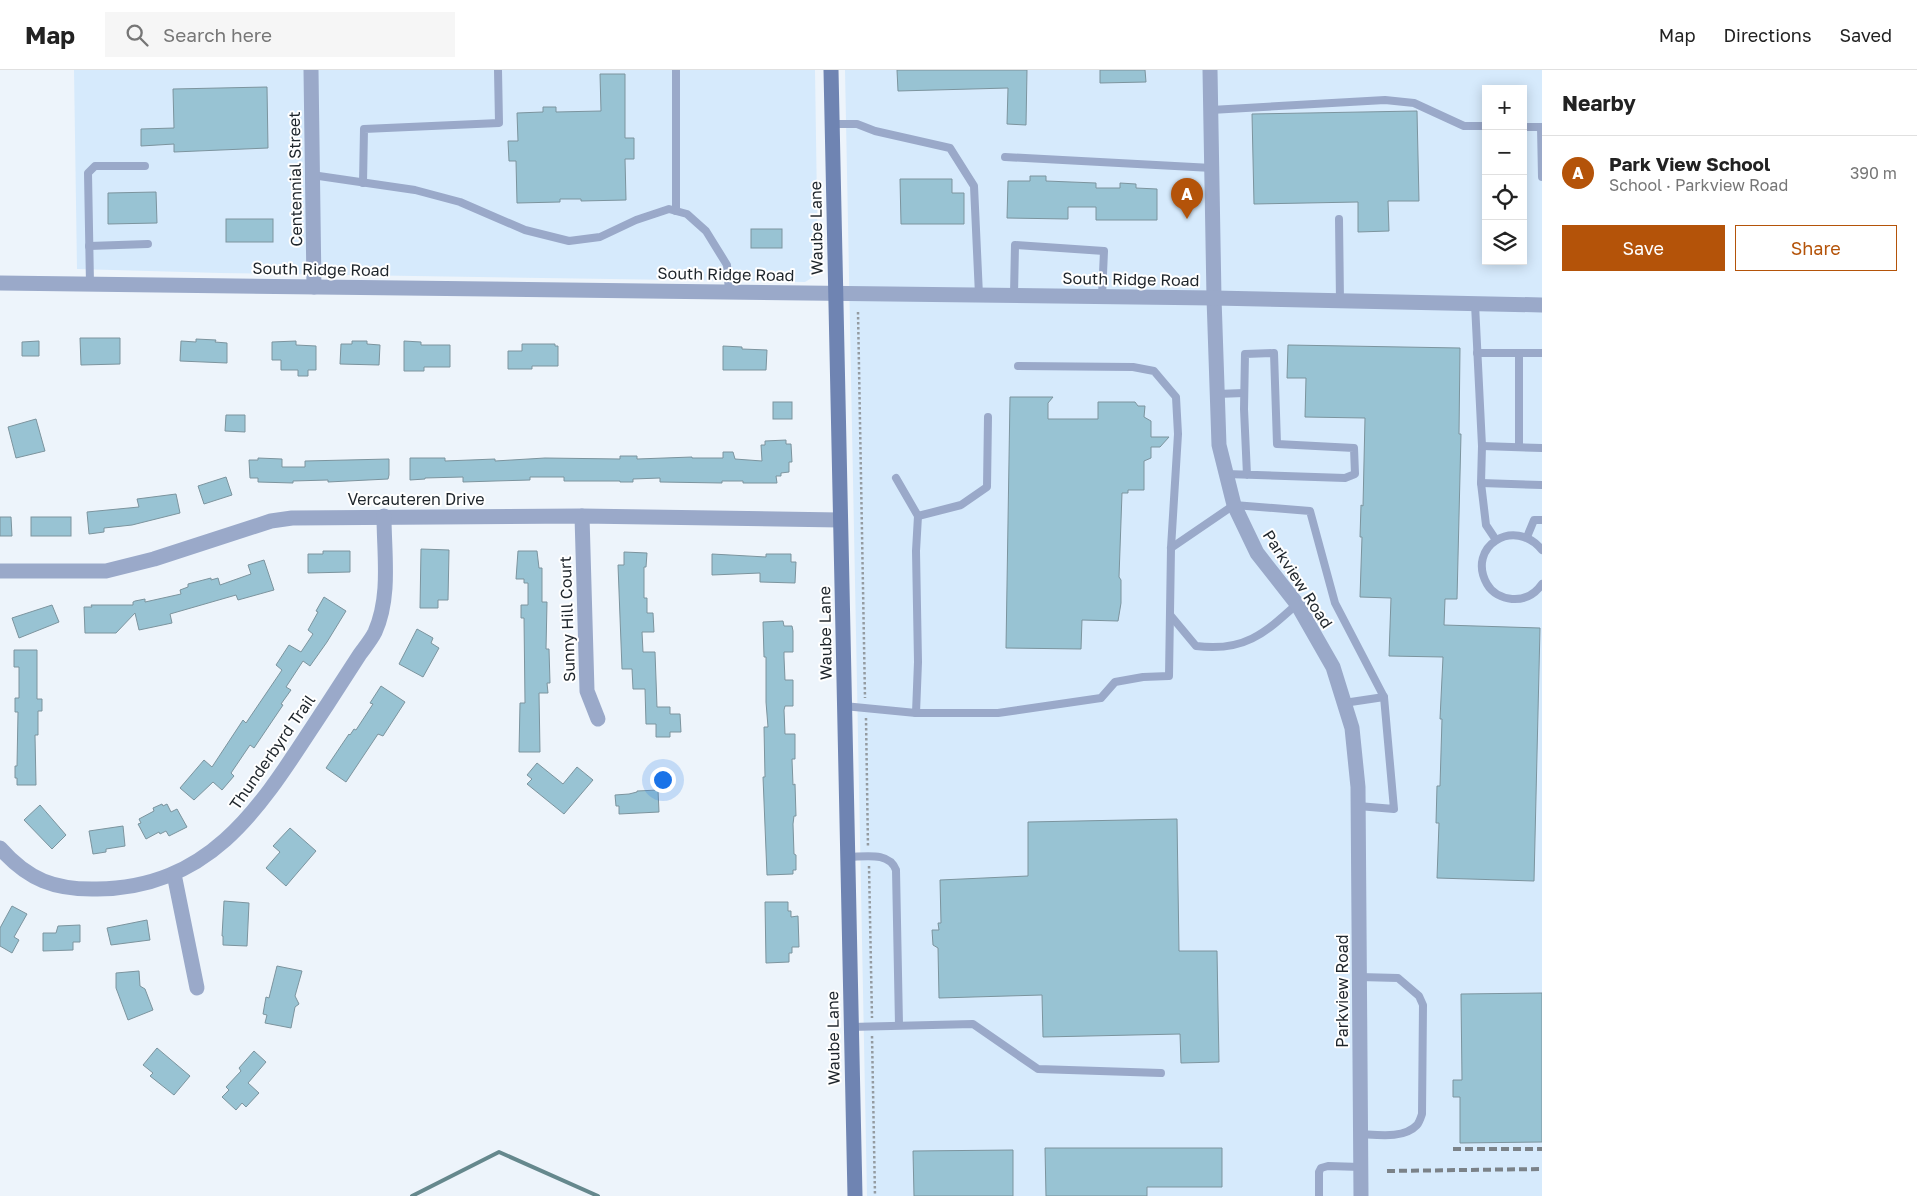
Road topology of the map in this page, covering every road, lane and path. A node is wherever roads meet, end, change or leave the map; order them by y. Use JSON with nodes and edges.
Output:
{"nodes":[{"id":1,"x":311,"y":70,"type":"edge"},
{"id":2,"x":498,"y":70,"type":"edge"},
{"id":3,"x":676,"y":70,"type":"edge"},
{"id":4,"x":831,"y":70,"type":"edge"},
{"id":5,"x":1210,"y":70,"type":"edge"},
{"id":6,"x":1211,"y":110,"type":"junction"},
{"id":7,"x":832,"y":124,"type":"junction"},
{"id":8,"x":1482,"y":126,"type":"edge"},
{"id":9,"x":1527,"y":127,"type":"edge"},
{"id":10,"x":1542,"y":127,"type":"edge"},
{"id":11,"x":1005,"y":157,"type":"dead end"},
{"id":12,"x":145,"y":166,"type":"dead end"},
{"id":13,"x":1212,"y":168,"type":"junction"},
{"id":14,"x":312,"y":175,"type":"junction"},
{"id":15,"x":1542,"y":176,"type":"edge"},
{"id":16,"x":362,"y":183,"type":"junction"},
{"id":17,"x":676,"y":211,"type":"junction"},
{"id":18,"x":1339,"y":219,"type":"dead end"},
{"id":19,"x":148,"y":244,"type":"dead end"},
{"id":20,"x":89,"y":246,"type":"junction"},
{"id":21,"x":0,"y":283,"type":"edge"},
{"id":22,"x":90,"y":284,"type":"junction"},
{"id":23,"x":314,"y":287,"type":"junction"},
{"id":24,"x":729,"y":292,"type":"junction"},
{"id":25,"x":835,"y":293,"type":"junction"},
{"id":26,"x":979,"y":295,"type":"junction"},
{"id":27,"x":1014,"y":296,"type":"junction"},
{"id":28,"x":1102,"y":296,"type":"junction"},
{"id":29,"x":1214,"y":298,"type":"junction"},
{"id":30,"x":1340,"y":301,"type":"junction"},
{"id":31,"x":1475,"y":304,"type":"junction"},
{"id":32,"x":1542,"y":305,"type":"edge"},
{"id":33,"x":858,"y":312,"type":"dead end"},
{"id":34,"x":852,"y":319,"type":"dead end"},
{"id":35,"x":858,"y":319,"type":"junction"},
{"id":36,"x":1477,"y":353,"type":"junction"},
{"id":37,"x":1520,"y":353,"type":"junction"},
{"id":38,"x":1542,"y":353,"type":"edge"},
{"id":39,"x":1018,"y":366,"type":"dead end"},
{"id":40,"x":1244,"y":393,"type":"junction"},
{"id":41,"x":1217,"y":394,"type":"junction"},
{"id":42,"x":988,"y":417,"type":"dead end"},
{"id":43,"x":1482,"y":446,"type":"junction"},
{"id":44,"x":1520,"y":447,"type":"junction"},
{"id":45,"x":1542,"y":448,"type":"edge"},
{"id":46,"x":1226,"y":474,"type":"junction"},
{"id":47,"x":1248,"y":475,"type":"junction"},
{"id":48,"x":896,"y":478,"type":"dead end"},
{"id":49,"x":1481,"y":483,"type":"junction"},
{"id":50,"x":1542,"y":485,"type":"edge"},
{"id":51,"x":1234,"y":505,"type":"junction"},
{"id":52,"x":384,"y":516,"type":"junction"},
{"id":53,"x":582,"y":516,"type":"junction"},
{"id":54,"x":918,"y":516,"type":"junction"},
{"id":55,"x":840,"y":520,"type":"junction"},
{"id":56,"x":1542,"y":520,"type":"edge"},
{"id":57,"x":1527,"y":537,"type":"junction"},
{"id":58,"x":1496,"y":540,"type":"junction"},
{"id":59,"x":1172,"y":548,"type":"junction"},
{"id":60,"x":1542,"y":550,"type":"edge"},
{"id":61,"x":0,"y":571,"type":"edge"},
{"id":62,"x":1542,"y":584,"type":"edge"},
{"id":63,"x":1297,"y":604,"type":"junction"},
{"id":64,"x":1171,"y":616,"type":"junction"},
{"id":65,"x":1384,"y":697,"type":"junction"},
{"id":66,"x":1344,"y":702,"type":"junction"},
{"id":67,"x":844,"y":706,"type":"junction"},
{"id":68,"x":866,"y":709,"type":"junction"},
{"id":69,"x":916,"y":713,"type":"junction"},
{"id":70,"x":598,"y":719,"type":"dead end"},
{"id":71,"x":1358,"y":806,"type":"junction"},
{"id":72,"x":0,"y":848,"type":"edge"},
{"id":73,"x":847,"y":856,"type":"junction"},
{"id":74,"x":868,"y":857,"type":"junction"},
{"id":75,"x":174,"y":874,"type":"junction"},
{"id":76,"x":1360,"y":977,"type":"junction"},
{"id":77,"x":197,"y":988,"type":"dead end"},
{"id":78,"x":872,"y":1026,"type":"junction"},
{"id":79,"x":900,"y":1026,"type":"junction"},
{"id":80,"x":850,"y":1027,"type":"junction"},
{"id":81,"x":1161,"y":1073,"type":"dead end"},
{"id":82,"x":1361,"y":1134,"type":"junction"},
{"id":83,"x":1361,"y":1167,"type":"junction"},
{"id":84,"x":855,"y":1196,"type":"edge"},
{"id":85,"x":875,"y":1196,"type":"edge"},
{"id":86,"x":1319,"y":1196,"type":"edge"},
{"id":87,"x":1361,"y":1196,"type":"edge"}],
"edges":[{"from":1,"to":14,"type":"street","name":"Centennial Street"},
{"from":2,"to":16,"type":"lane"},
{"from":3,"to":17,"type":"lane"},
{"from":4,"to":7,"type":"main road","name":"Waube Lane"},
{"from":5,"to":6,"type":"street","name":"Parkview Road"},
{"from":6,"to":8,"type":"lane"},
{"from":6,"to":13,"type":"street","name":"Parkview Road"},
{"from":7,"to":25,"type":"main road","name":"Waube Lane"},
{"from":7,"to":26,"type":"lane"},
{"from":9,"to":10,"type":"lane"},
{"from":10,"to":15,"type":"lane"},
{"from":11,"to":13,"type":"lane"},
{"from":12,"to":20,"type":"lane"},
{"from":13,"to":29,"type":"street","name":"Parkview Road"},
{"from":14,"to":16,"type":"lane"},
{"from":14,"to":23,"type":"street","name":"Centennial Street"},
{"from":16,"to":17,"type":"lane"},
{"from":17,"to":24,"type":"lane"},
{"from":18,"to":30,"type":"lane"},
{"from":19,"to":20,"type":"lane"},
{"from":20,"to":22,"type":"lane"},
{"from":21,"to":22,"type":"street","name":"South Ridge Road"},
{"from":22,"to":23,"type":"street","name":"South Ridge Road"},
{"from":23,"to":24,"type":"street","name":"South Ridge Road"},
{"from":24,"to":25,"type":"street","name":"South Ridge Road"},
{"from":25,"to":26,"type":"street","name":"South Ridge Road"},
{"from":25,"to":55,"type":"main road","name":"Waube Lane"},
{"from":26,"to":27,"type":"street","name":"South Ridge Road"},
{"from":27,"to":28,"type":"street","name":"South Ridge Road"},
{"from":27,"to":28,"type":"lane"},
{"from":28,"to":29,"type":"street","name":"South Ridge Road"},
{"from":29,"to":30,"type":"street","name":"South Ridge Road"},
{"from":29,"to":41,"type":"street","name":"Parkview Road"},
{"from":30,"to":31,"type":"street","name":"South Ridge Road"},
{"from":31,"to":32,"type":"street","name":"South Ridge Road"},
{"from":31,"to":36,"type":"lane"},
{"from":33,"to":35,"type":"path"},
{"from":34,"to":35,"type":"path"},
{"from":35,"to":68,"type":"path"},
{"from":36,"to":37,"type":"lane"},
{"from":36,"to":43,"type":"lane"},
{"from":37,"to":38,"type":"lane"},
{"from":37,"to":44,"type":"lane"},
{"from":39,"to":59,"type":"lane"},
{"from":40,"to":41,"type":"lane"},
{"from":40,"to":47,"type":"lane"},
{"from":40,"to":47,"type":"lane"},
{"from":41,"to":46,"type":"street","name":"Parkview Road"},
{"from":42,"to":54,"type":"lane"},
{"from":43,"to":44,"type":"lane"},
{"from":43,"to":49,"type":"lane"},
{"from":44,"to":45,"type":"lane"},
{"from":46,"to":47,"type":"lane"},
{"from":46,"to":51,"type":"street","name":"Parkview Road"},
{"from":48,"to":54,"type":"lane"},
{"from":49,"to":50,"type":"lane"},
{"from":49,"to":58,"type":"lane"},
{"from":51,"to":59,"type":"lane"},
{"from":51,"to":63,"type":"street","name":"Parkview Road"},
{"from":51,"to":65,"type":"lane"},
{"from":52,"to":53,"type":"street","name":"Vercauteren Drive"},
{"from":52,"to":61,"type":"street","name":"Vercauteren Drive"},
{"from":52,"to":75,"type":"street","name":"Thunderbyrd Trail"},
{"from":53,"to":55,"type":"street","name":"Vercauteren Drive"},
{"from":53,"to":70,"type":"street","name":"Sunny Hill Court"},
{"from":54,"to":69,"type":"lane"},
{"from":55,"to":67,"type":"main road","name":"Waube Lane"},
{"from":56,"to":57,"type":"lane"},
{"from":57,"to":58,"type":"lane"},
{"from":57,"to":60,"type":"lane"},
{"from":58,"to":62,"type":"lane"},
{"from":59,"to":64,"type":"lane"},
{"from":63,"to":64,"type":"lane"},
{"from":63,"to":66,"type":"street","name":"Parkview Road"},
{"from":64,"to":69,"type":"lane"},
{"from":65,"to":66,"type":"lane"},
{"from":65,"to":71,"type":"lane"},
{"from":66,"to":71,"type":"street","name":"Parkview Road"},
{"from":67,"to":68,"type":"lane"},
{"from":67,"to":73,"type":"main road","name":"Waube Lane"},
{"from":68,"to":69,"type":"lane"},
{"from":68,"to":74,"type":"path"},
{"from":71,"to":76,"type":"street","name":"Parkview Road"},
{"from":72,"to":75,"type":"street","name":"Thunderbyrd Trail"},
{"from":73,"to":74,"type":"lane"},
{"from":73,"to":80,"type":"main road","name":"Waube Lane"},
{"from":74,"to":78,"type":"path"},
{"from":74,"to":79,"type":"lane"},
{"from":75,"to":77,"type":"street"},
{"from":76,"to":82,"type":"street","name":"Parkview Road"},
{"from":76,"to":82,"type":"lane"},
{"from":78,"to":79,"type":"lane"},
{"from":78,"to":80,"type":"lane"},
{"from":78,"to":85,"type":"path"},
{"from":79,"to":81,"type":"lane"},
{"from":80,"to":84,"type":"main road","name":"Waube Lane"},
{"from":82,"to":83,"type":"street","name":"Parkview Road"},
{"from":83,"to":86,"type":"lane"},
{"from":83,"to":87,"type":"street","name":"Parkview Road"}]}
